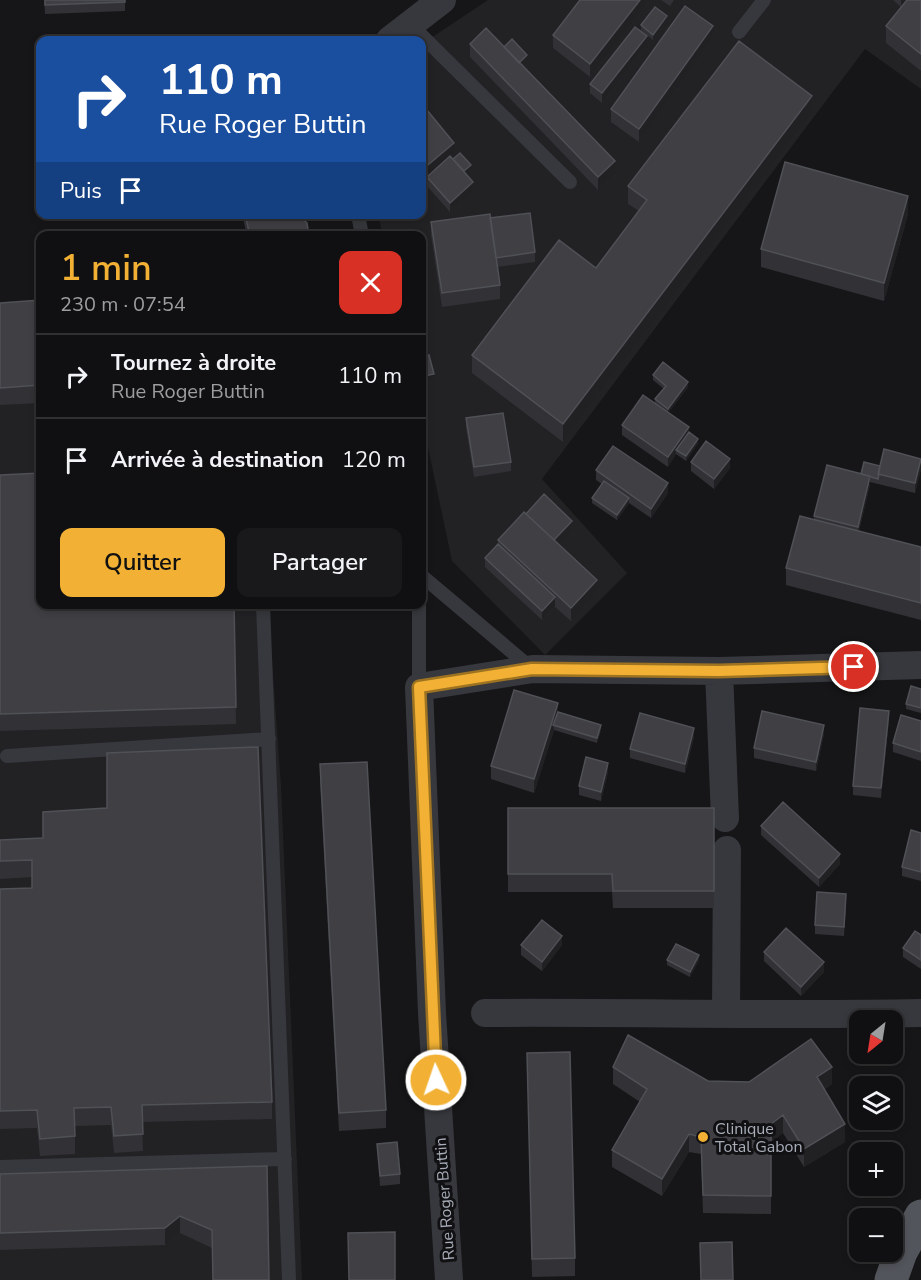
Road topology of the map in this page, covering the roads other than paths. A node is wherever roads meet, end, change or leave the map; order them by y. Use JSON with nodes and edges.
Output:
{"nodes":[{"id":1,"x":442,"y":0,"type":"edge"},
{"id":2,"x":764,"y":0,"type":"edge"},
{"id":3,"x":739,"y":32,"type":"dead end"},
{"id":4,"x":400,"y":33,"type":"edge"},
{"id":5,"x":426,"y":56,"type":"edge"},
{"id":6,"x":570,"y":182,"type":"dead end"},
{"id":7,"x":426,"y":579,"type":"edge"},
{"id":8,"x":263,"y":609,"type":"edge"},
{"id":9,"x":419,"y":609,"type":"edge"},
{"id":10,"x":921,"y":665,"type":"edge"},
{"id":11,"x":532,"y":669,"type":"junction"},
{"id":12,"x":719,"y":671,"type":"junction"},
{"id":13,"x":419,"y":687,"type":"junction"},
{"id":14,"x":269,"y":739,"type":"junction"},
{"id":15,"x":7,"y":756,"type":"dead end"},
{"id":16,"x":725,"y":818,"type":"dead end"},
{"id":17,"x":726,"y":850,"type":"dead end"},
{"id":18,"x":726,"y":1012,"type":"junction"},
{"id":19,"x":921,"y":1012,"type":"edge"},
{"id":20,"x":485,"y":1013,"type":"dead end"},
{"id":21,"x":285,"y":1159,"type":"junction"},
{"id":22,"x":0,"y":1167,"type":"edge"},
{"id":23,"x":921,"y":1216,"type":"edge"},
{"id":24,"x":289,"y":1280,"type":"edge"},
{"id":25,"x":449,"y":1280,"type":"edge"},
{"id":26,"x":891,"y":1280,"type":"edge"}],
"edges":[{"from":1,"to":4,"type":"street"},
{"from":2,"to":3,"type":"lane"},
{"from":5,"to":6,"type":"lane"},
{"from":7,"to":11,"type":"lane"},
{"from":8,"to":14,"type":"lane"},
{"from":9,"to":13,"type":"lane"},
{"from":10,"to":12,"type":"street"},
{"from":11,"to":12,"type":"street"},
{"from":11,"to":13,"type":"street"},
{"from":12,"to":16,"type":"street"},
{"from":13,"to":25,"type":"street","name":"Rue Roger Buttin"},
{"from":14,"to":15,"type":"lane"},
{"from":14,"to":21,"type":"lane"},
{"from":17,"to":18,"type":"street"},
{"from":18,"to":19,"type":"street"},
{"from":18,"to":20,"type":"street"},
{"from":21,"to":22,"type":"lane"},
{"from":21,"to":24,"type":"lane"},
{"from":23,"to":26,"type":"main road"}]}
